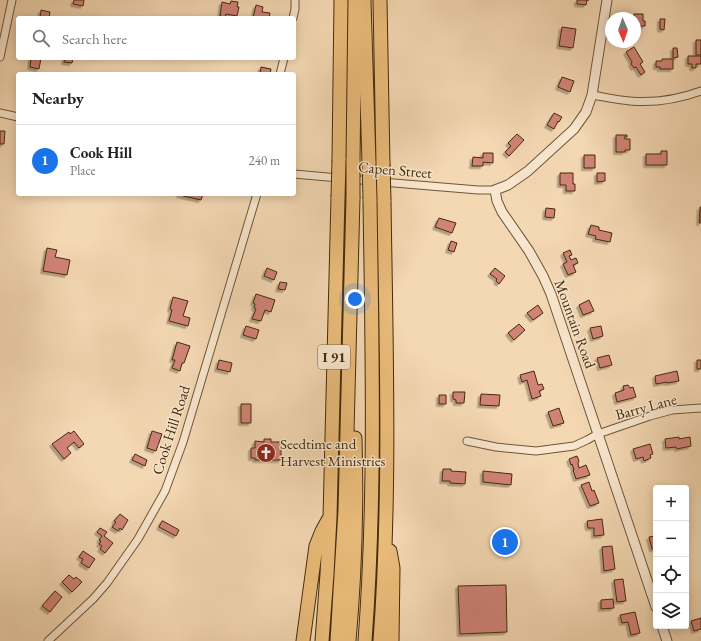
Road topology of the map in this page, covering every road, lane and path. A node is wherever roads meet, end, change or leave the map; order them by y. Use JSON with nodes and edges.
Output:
{"nodes":[{"id":1,"x":12,"y":0,"type":"edge"},
{"id":2,"x":295,"y":0,"type":"edge"},
{"id":3,"x":340,"y":0,"type":"edge"},
{"id":4,"x":355,"y":0,"type":"edge"},
{"id":5,"x":364,"y":0,"type":"edge"},
{"id":6,"x":380,"y":0,"type":"edge"},
{"id":7,"x":607,"y":0,"type":"edge"},
{"id":8,"x":293,"y":16,"type":"edge"},
{"id":9,"x":0,"y":57,"type":"edge"},
{"id":10,"x":284,"y":60,"type":"edge"},
{"id":11,"x":280,"y":72,"type":"edge"},
{"id":12,"x":701,"y":91,"type":"edge"},
{"id":13,"x":592,"y":96,"type":"junction"},
{"id":14,"x":0,"y":113,"type":"edge"},
{"id":15,"x":16,"y":117,"type":"edge"},
{"id":16,"x":296,"y":174,"type":"edge"},
{"id":17,"x":495,"y":190,"type":"junction"},
{"id":18,"x":256,"y":196,"type":"edge"},
{"id":19,"x":349,"y":322,"type":"junction"},
{"id":20,"x":371,"y":347,"type":"junction"},
{"id":21,"x":701,"y":408,"type":"edge"},
{"id":22,"x":598,"y":434,"type":"junction"},
{"id":23,"x":467,"y":442,"type":"dead end"},
{"id":24,"x":330,"y":517,"type":"junction"},
{"id":25,"x":385,"y":540,"type":"junction"},
{"id":26,"x":653,"y":598,"type":"edge"},
{"id":27,"x":663,"y":629,"type":"edge"},
{"id":28,"x":48,"y":641,"type":"edge"},
{"id":29,"x":303,"y":641,"type":"edge"},
{"id":30,"x":322,"y":641,"type":"edge"},
{"id":31,"x":337,"y":641,"type":"edge"},
{"id":32,"x":349,"y":641,"type":"edge"},
{"id":33,"x":356,"y":641,"type":"edge"},
{"id":34,"x":365,"y":641,"type":"edge"},
{"id":35,"x":380,"y":641,"type":"edge"},
{"id":36,"x":392,"y":641,"type":"edge"},
{"id":37,"x":667,"y":641,"type":"edge"}],
"edges":[{"from":1,"to":9,"type":"street"},
{"from":2,"to":8,"type":"street"},
{"from":3,"to":24,"type":"highway","number":"I 91","bridge":true},
{"from":4,"to":19,"type":"highway","bridge":true},
{"from":5,"to":20,"type":"highway","bridge":true},
{"from":6,"to":25,"type":"highway","bridge":true},
{"from":7,"to":13,"type":"street"},
{"from":10,"to":11,"type":"street"},
{"from":12,"to":13,"type":"street"},
{"from":13,"to":17,"type":"street"},
{"from":14,"to":15,"type":"street"},
{"from":16,"to":17,"type":"street","name":"Capen Street"},
{"from":17,"to":22,"type":"street","name":"Mountain Road"},
{"from":18,"to":28,"type":"street","name":"Cook Hill Road"},
{"from":19,"to":31,"type":"highway"},
{"from":19,"to":32,"type":"highway"},
{"from":20,"to":33,"type":"highway"},
{"from":20,"to":34,"type":"highway"},
{"from":21,"to":22,"type":"street","name":"Barry Lane"},
{"from":22,"to":23,"type":"street","name":"Barry Lane"},
{"from":22,"to":26,"type":"street","name":"Mountain Road"},
{"from":24,"to":29,"type":"highway"},
{"from":24,"to":30,"type":"highway","number":"I 91"},
{"from":25,"to":35,"type":"highway"},
{"from":25,"to":36,"type":"highway"},
{"from":27,"to":37,"type":"street"}]}
